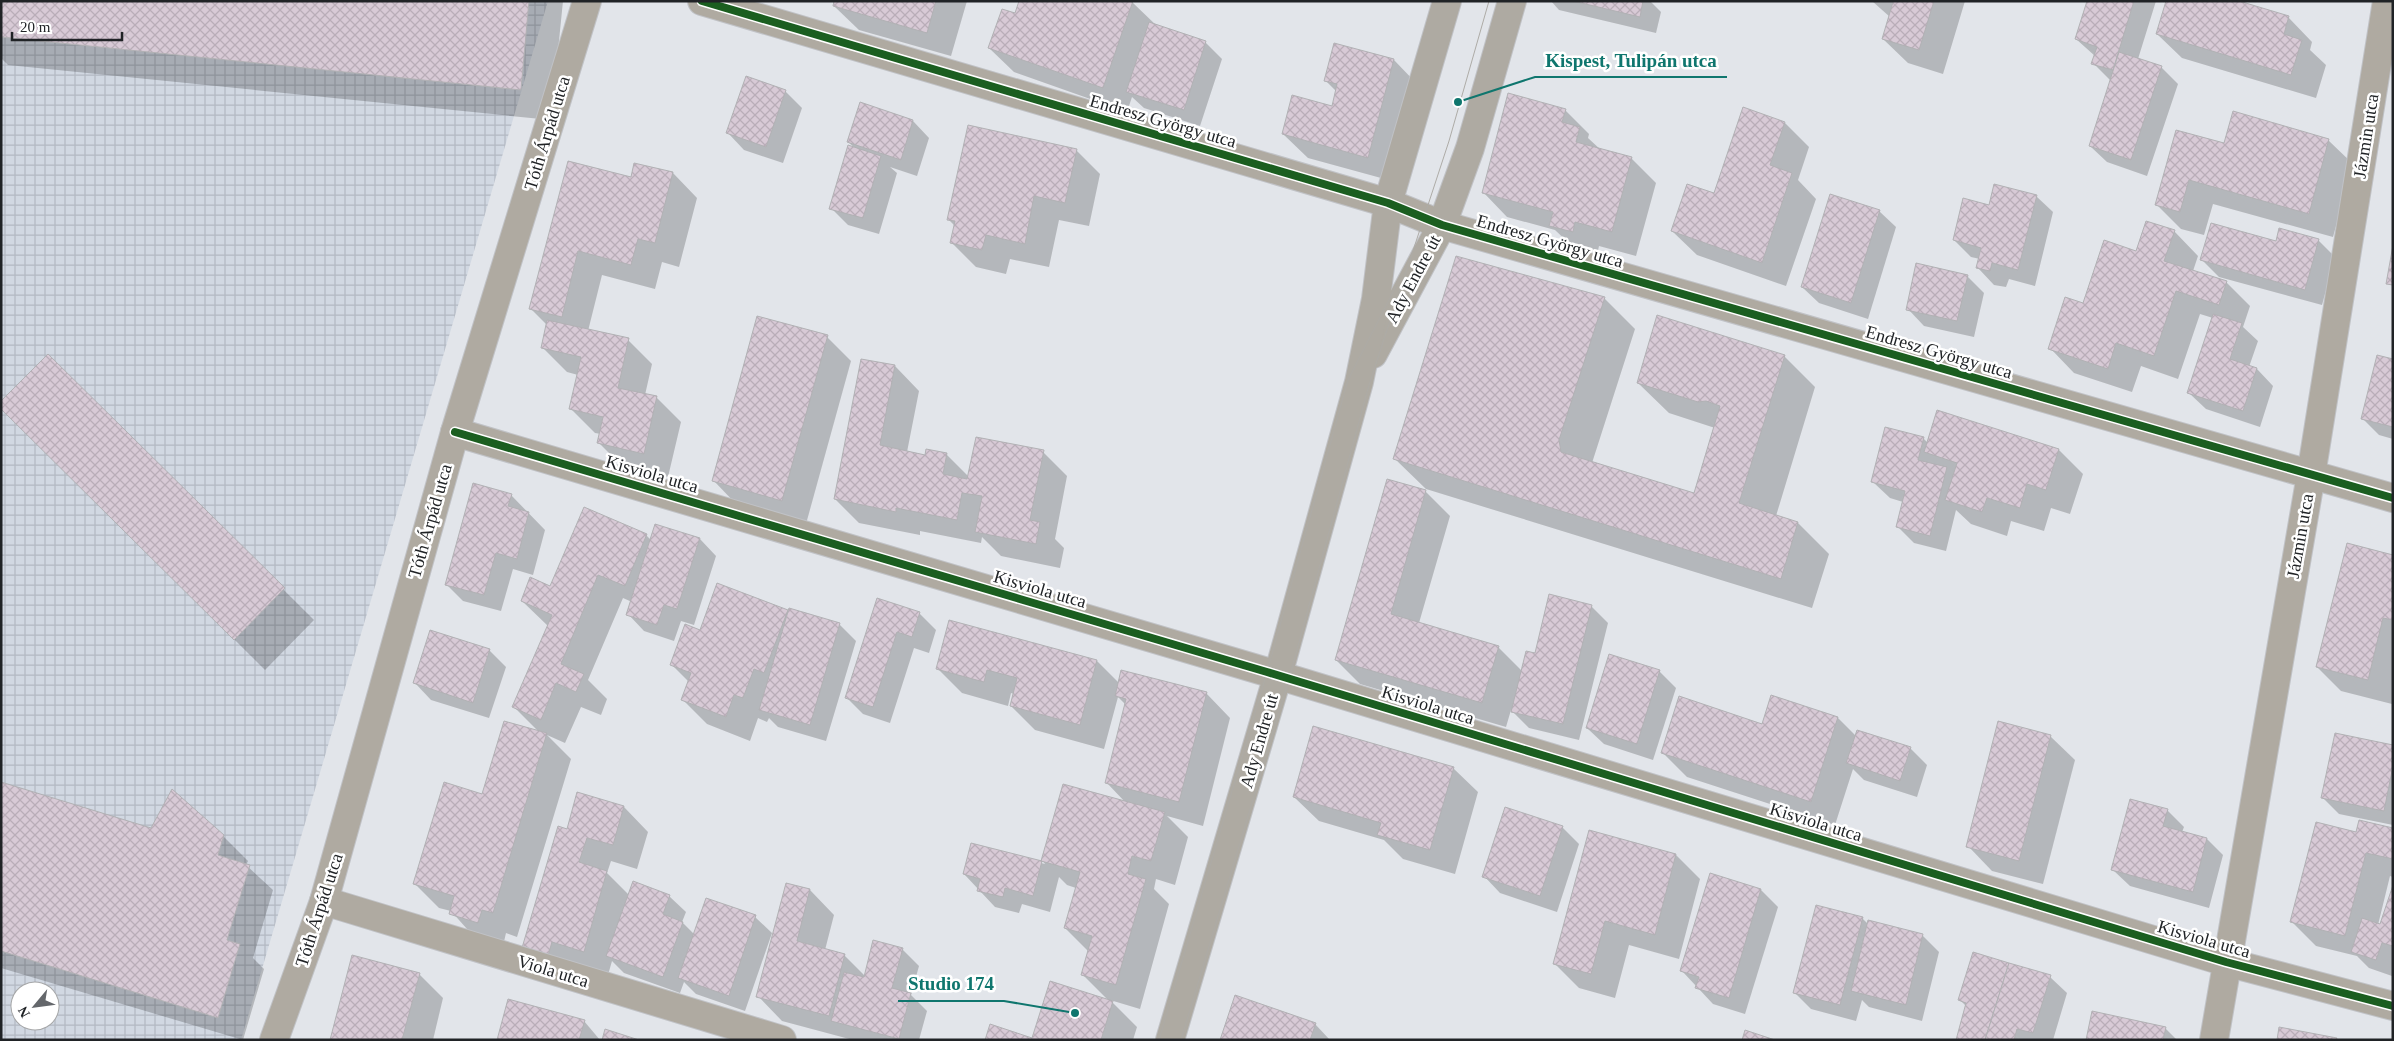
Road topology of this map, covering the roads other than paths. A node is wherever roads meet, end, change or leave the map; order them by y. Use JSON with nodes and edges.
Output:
{"nodes":[{"id":1,"x":587,"y":1,"type":"edge"},
{"id":2,"x":702,"y":1,"type":"edge"},
{"id":3,"x":1447,"y":1,"type":"edge"},
{"id":4,"x":1512,"y":1,"type":"edge"},
{"id":5,"x":2387,"y":1,"type":"edge"},
{"id":6,"x":1388,"y":203,"type":"junction"},
{"id":7,"x":1442,"y":226,"type":"junction"},
{"id":8,"x":1359,"y":382,"type":"junction"},
{"id":9,"x":455,"y":432,"type":"junction"},
{"id":10,"x":2311,"y":475,"type":"junction"},
{"id":11,"x":2393,"y":498,"type":"edge"},
{"id":12,"x":1278,"y":676,"type":"junction"},
{"id":13,"x":324,"y":901,"type":"junction"},
{"id":14,"x":2226,"y":962,"type":"junction"},
{"id":15,"x":2393,"y":1006,"type":"edge"},
{"id":16,"x":274,"y":1040,"type":"edge"},
{"id":17,"x":782,"y":1040,"type":"edge"},
{"id":18,"x":1170,"y":1040,"type":"edge"},
{"id":19,"x":2214,"y":1040,"type":"edge"}],
"edges":[{"from":1,"to":9,"type":"street","name":"Tóth Árpád utca"},
{"from":2,"to":6,"type":"street","name":"Endresz György utca"},
{"from":3,"to":6,"type":"street","name":"Ady Endre út"},
{"from":4,"to":7,"type":"street","name":"Ady Endre út"},
{"from":5,"to":10,"type":"street","name":"Jázmin utca"},
{"from":6,"to":7,"type":"street","name":"Endresz György utca"},
{"from":6,"to":8,"type":"street","name":"Ady Endre út"},
{"from":7,"to":8,"type":"street","name":"Ady Endre út"},
{"from":7,"to":10,"type":"street","name":"Endresz György utca"},
{"from":8,"to":12,"type":"street","name":"Ady Endre út"},
{"from":9,"to":12,"type":"street","name":"Kisviola utca"},
{"from":9,"to":13,"type":"street","name":"Tóth Árpád utca"},
{"from":10,"to":11,"type":"street","name":"Endresz György utca"},
{"from":10,"to":14,"type":"street","name":"Jázmin utca"},
{"from":12,"to":14,"type":"street","name":"Kisviola utca"},
{"from":12,"to":18,"type":"street","name":"Ady Endre út"},
{"from":13,"to":16,"type":"street","name":"Tóth Árpád utca"},
{"from":13,"to":17,"type":"street","name":"Viola utca"},
{"from":14,"to":15,"type":"street","name":"Kisviola utca"},
{"from":14,"to":19,"type":"street","name":"Jázmin utca"}]}
